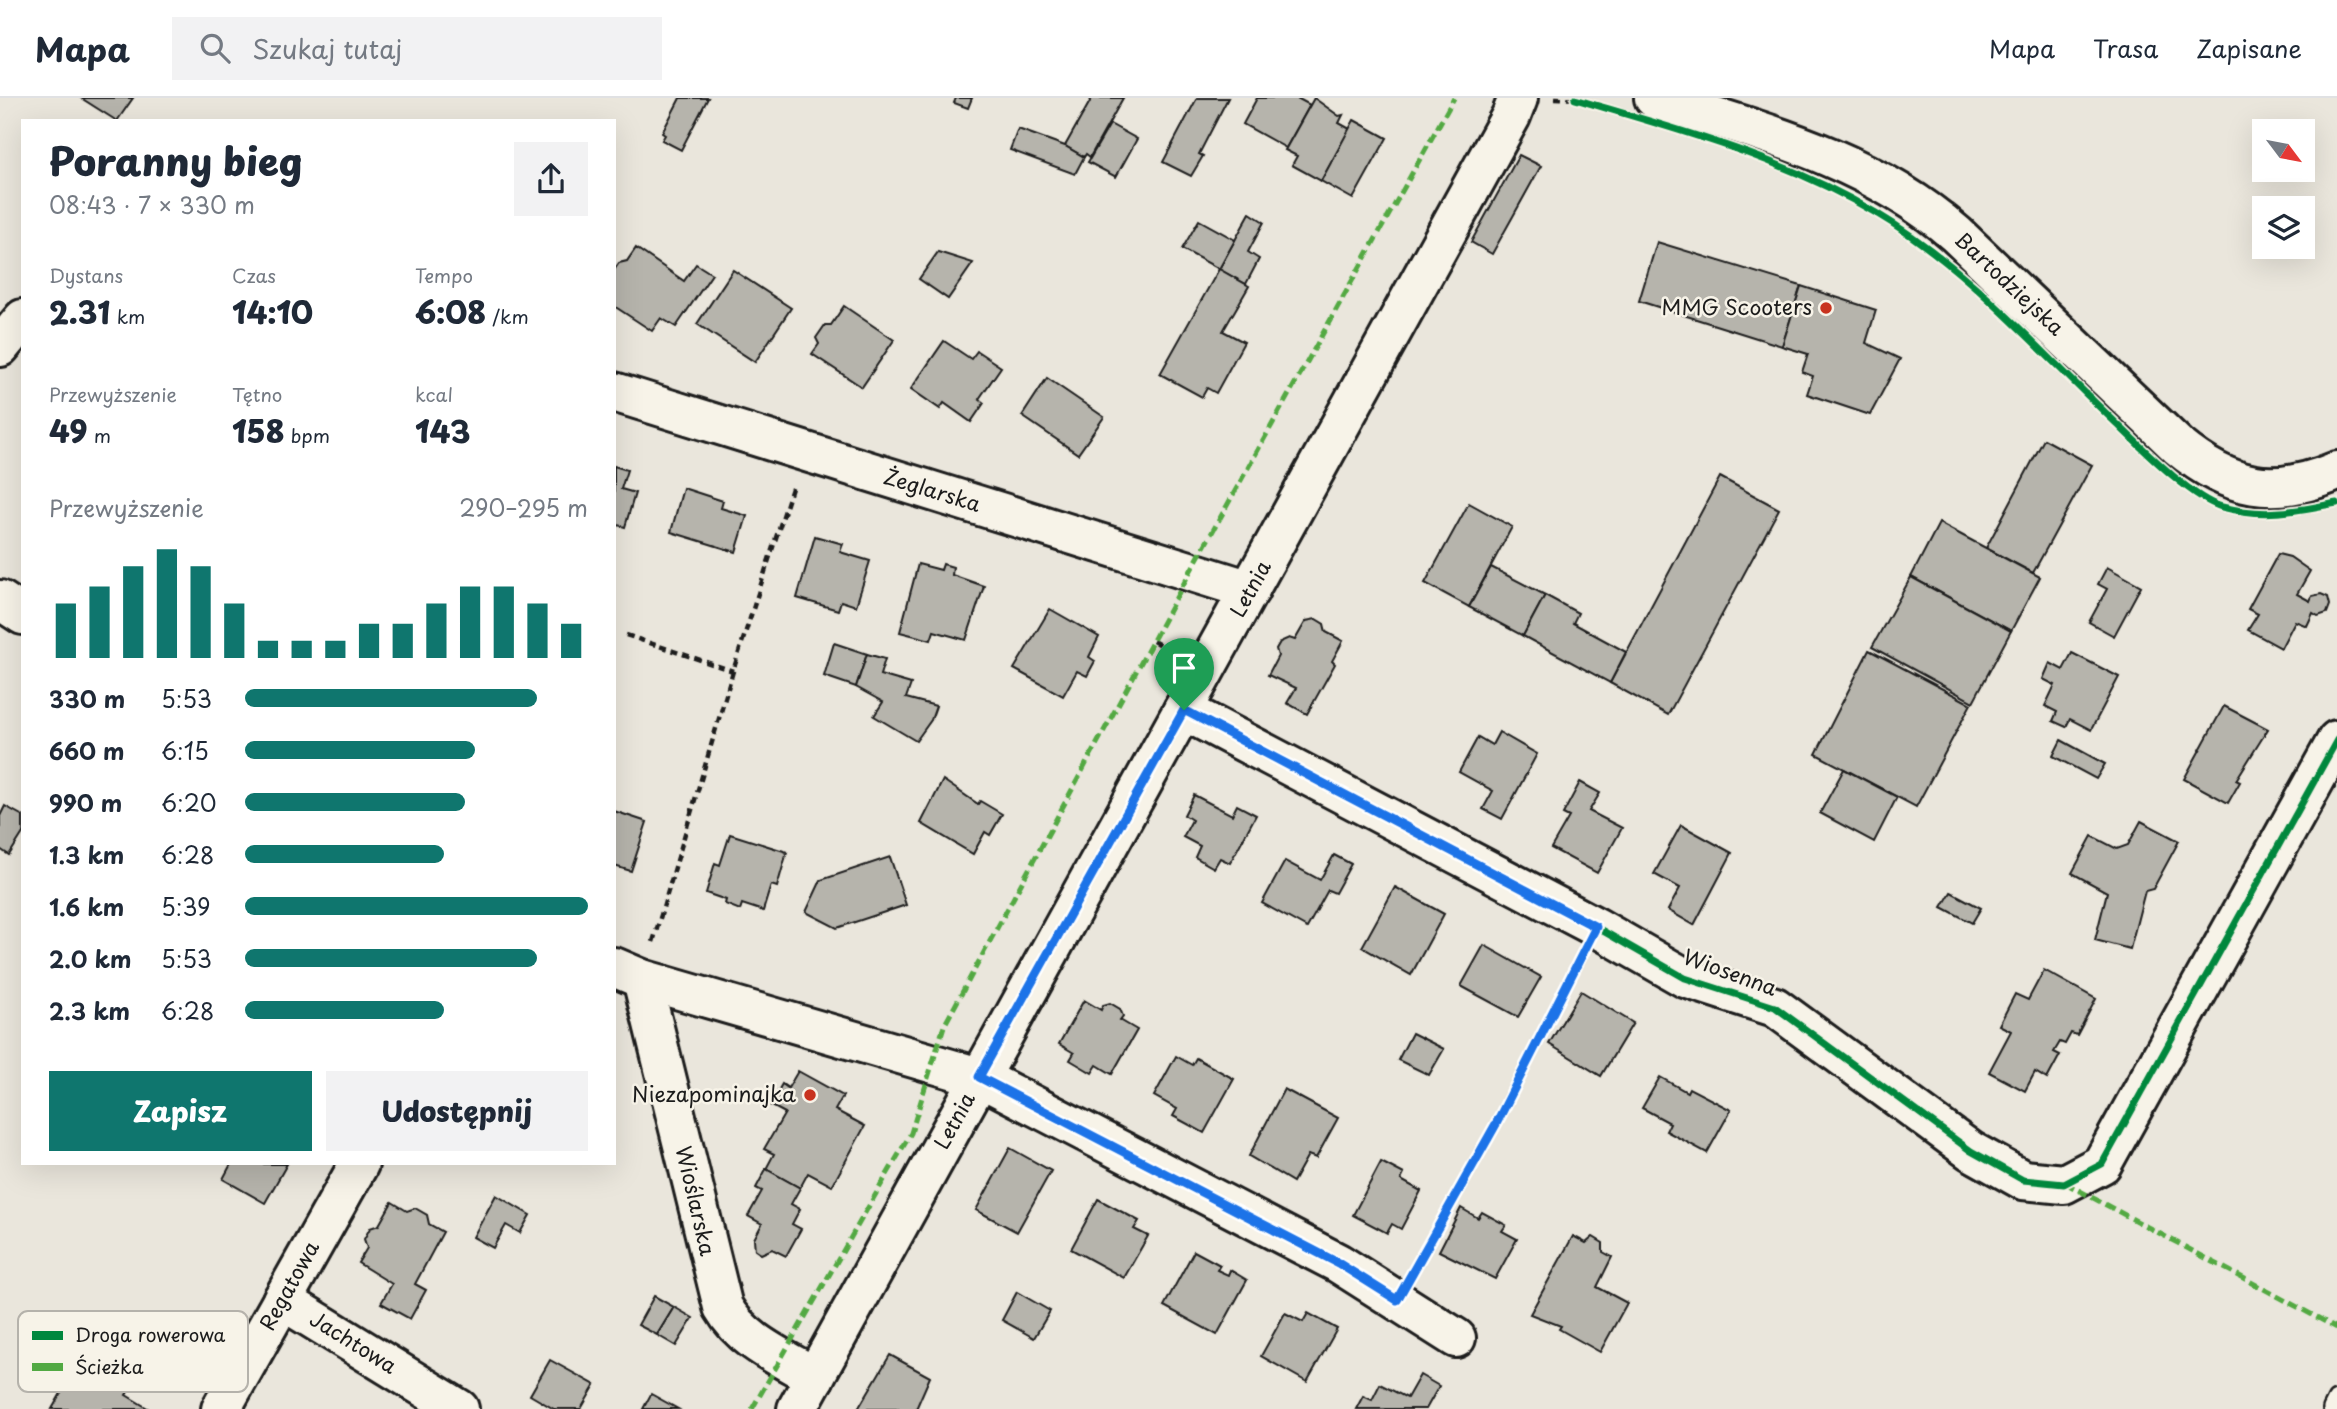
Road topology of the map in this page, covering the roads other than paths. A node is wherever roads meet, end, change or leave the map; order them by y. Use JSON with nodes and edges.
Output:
{"nodes":[{"id":1,"x":1518,"y":98,"type":"edge"},
{"id":2,"x":1654,"y":98,"type":"edge"},
{"id":3,"x":21,"y":322,"type":"edge"},
{"id":4,"x":0,"y":348,"type":"edge"},
{"id":5,"x":616,"y":393,"type":"edge"},
{"id":6,"x":2337,"y":471,"type":"edge"},
{"id":7,"x":1250,"y":590,"type":"junction"},
{"id":8,"x":0,"y":600,"type":"edge"},
{"id":9,"x":21,"y":614,"type":"edge"},
{"id":10,"x":1184,"y":710,"type":"junction"},
{"id":11,"x":2337,"y":740,"type":"edge"},
{"id":12,"x":628,"y":973,"type":"edge"},
{"id":13,"x":979,"y":1077,"type":"junction"},
{"id":14,"x":358,"y":1165,"type":"edge"},
{"id":15,"x":282,"y":1300,"type":"junction"},
{"id":16,"x":1456,"y":1338,"type":"dead end"},
{"id":17,"x":248,"y":1361,"type":"edge"},
{"id":18,"x":231,"y":1392,"type":"edge"},
{"id":19,"x":806,"y":1393,"type":"edge"},
{"id":20,"x":2337,"y":1401,"type":"edge"},
{"id":21,"x":221,"y":1409,"type":"edge"},
{"id":22,"x":459,"y":1409,"type":"edge"},
{"id":23,"x":2333,"y":1409,"type":"edge"}],
"edges":[{"from":1,"to":7,"type":"street","name":"Letnia"},
{"from":2,"to":6,"type":"street","name":"Bartodziejska"},
{"from":3,"to":4,"type":"street"},
{"from":5,"to":7,"type":"street","name":"Żeglarska"},
{"from":7,"to":10,"type":"street","name":"Letnia"},
{"from":8,"to":9,"type":"street"},
{"from":10,"to":11,"type":"street","name":"Wiosenna"},
{"from":10,"to":13,"type":"street","name":"Letnia"},
{"from":12,"to":13,"type":"street"},
{"from":12,"to":19,"type":"street","name":"Wioślarska"},
{"from":13,"to":16,"type":"street"},
{"from":13,"to":19,"type":"street","name":"Letnia"},
{"from":14,"to":15,"type":"street","name":"Regatowa"},
{"from":15,"to":17,"type":"street","name":"Regatowa"},
{"from":15,"to":22,"type":"street","name":"Jachtowa"},
{"from":18,"to":21,"type":"street","name":"Regatowa"},
{"from":20,"to":23,"type":"lane"}]}
